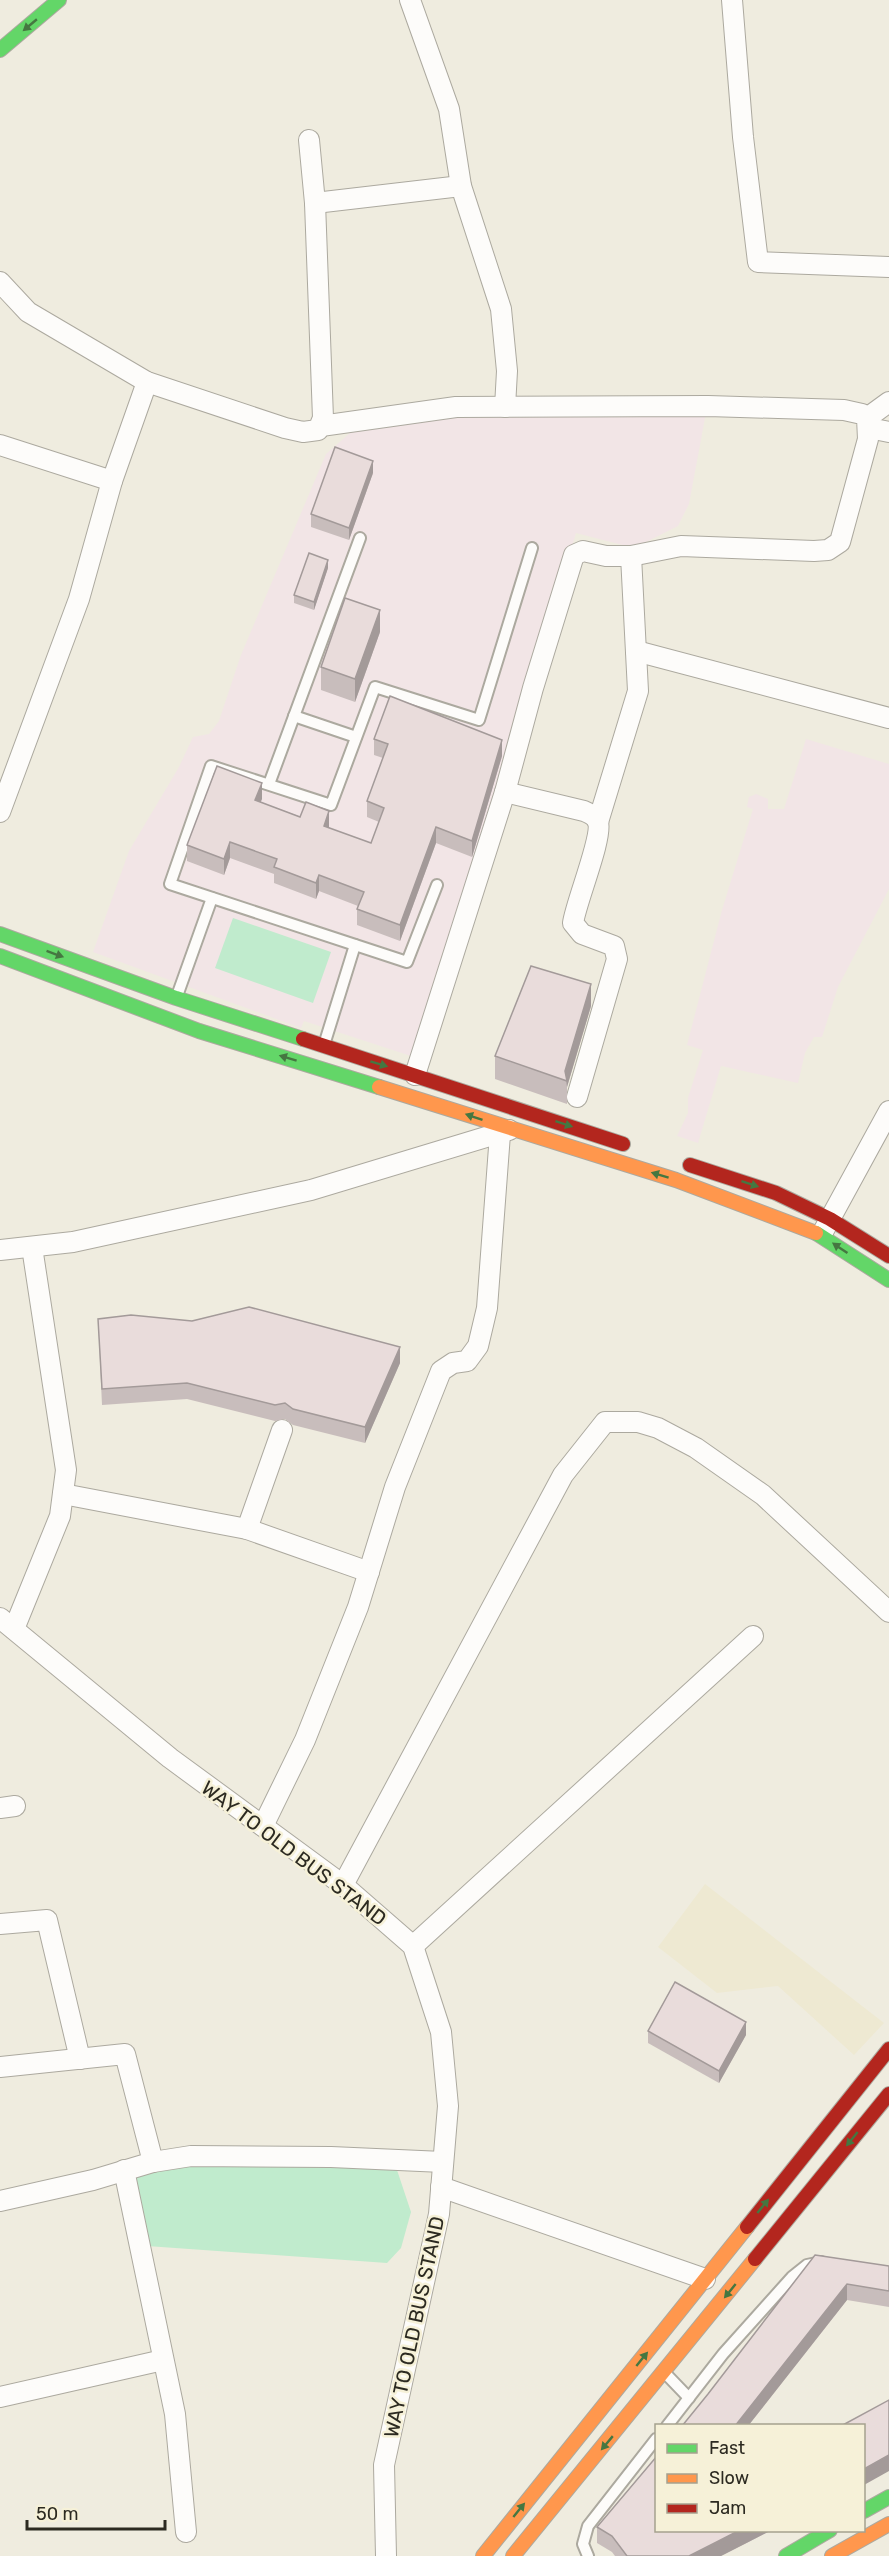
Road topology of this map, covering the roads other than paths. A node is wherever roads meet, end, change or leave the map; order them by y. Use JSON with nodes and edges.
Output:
{"nodes":[{"id":1,"x":59,"y":0,"type":"edge"},
{"id":2,"x":410,"y":0,"type":"edge"},
{"id":3,"x":732,"y":0,"type":"edge"},
{"id":4,"x":0,"y":50,"type":"edge"},
{"id":5,"x":309,"y":140,"type":"dead end"},
{"id":6,"x":461,"y":186,"type":"junction"},
{"id":7,"x":315,"y":203,"type":"junction"},
{"id":8,"x":889,"y":267,"type":"edge"},
{"id":9,"x":0,"y":282,"type":"edge"},
{"id":10,"x":147,"y":382,"type":"junction"},
{"id":11,"x":889,"y":402,"type":"edge"},
{"id":12,"x":505,"y":407,"type":"junction"},
{"id":13,"x":868,"y":423,"type":"junction"},
{"id":14,"x":321,"y":426,"type":"junction"},
{"id":15,"x":889,"y":432,"type":"edge"},
{"id":16,"x":0,"y":445,"type":"edge"},
{"id":17,"x":112,"y":482,"type":"junction"},
{"id":18,"x":360,"y":538,"type":"dead end"},
{"id":19,"x":532,"y":548,"type":"dead end"},
{"id":20,"x":631,"y":556,"type":"junction"},
{"id":21,"x":636,"y":651,"type":"junction"},
{"id":22,"x":294,"y":716,"type":"junction"},
{"id":23,"x":889,"y":718,"type":"edge"},
{"id":24,"x":356,"y":737,"type":"junction"},
{"id":25,"x":269,"y":784,"type":"junction"},
{"id":26,"x":505,"y":792,"type":"junction"},
{"id":27,"x":0,"y":812,"type":"edge"},
{"id":28,"x":598,"y":822,"type":"junction"},
{"id":29,"x":437,"y":885,"type":"dead end"},
{"id":30,"x":212,"y":898,"type":"junction"},
{"id":31,"x":0,"y":934,"type":"edge"},
{"id":32,"x":355,"y":945,"type":"junction"},
{"id":33,"x":0,"y":956,"type":"edge"},
{"id":34,"x":176,"y":998,"type":"junction"},
{"id":35,"x":169,"y":1017,"type":"junction"},
{"id":36,"x":323,"y":1047,"type":"junction"},
{"id":37,"x":415,"y":1075,"type":"junction"},
{"id":38,"x":577,"y":1097,"type":"dead end"},
{"id":39,"x":889,"y":1112,"type":"edge"},
{"id":40,"x":506,"y":1132,"type":"junction"},
{"id":41,"x":635,"y":1148,"type":"dead end"},
{"id":42,"x":679,"y":1162,"type":"dead end"},
{"id":43,"x":826,"y":1227,"type":"junction"},
{"id":44,"x":32,"y":1247,"type":"junction"},
{"id":45,"x":0,"y":1250,"type":"edge"},
{"id":46,"x":889,"y":1256,"type":"edge"},
{"id":47,"x":889,"y":1280,"type":"edge"},
{"id":48,"x":282,"y":1430,"type":"dead end"},
{"id":49,"x":63,"y":1494,"type":"junction"},
{"id":50,"x":247,"y":1529,"type":"junction"},
{"id":51,"x":369,"y":1572,"type":"junction"},
{"id":52,"x":889,"y":1612,"type":"edge"},
{"id":53,"x":7,"y":1624,"type":"edge"},
{"id":54,"x":753,"y":1636,"type":"dead end"},
{"id":55,"x":263,"y":1826,"type":"junction"},
{"id":56,"x":343,"y":1885,"type":"junction"},
{"id":57,"x":0,"y":1924,"type":"edge"},
{"id":58,"x":413,"y":1946,"type":"junction"},
{"id":59,"x":889,"y":2049,"type":"edge"},
{"id":60,"x":80,"y":2059,"type":"junction"},
{"id":61,"x":0,"y":2067,"type":"edge"},
{"id":62,"x":889,"y":2094,"type":"edge"},
{"id":63,"x":153,"y":2162,"type":"junction"},
{"id":64,"x":443,"y":2162,"type":"junction"},
{"id":65,"x":124,"y":2170,"type":"junction"},
{"id":66,"x":441,"y":2187,"type":"junction"},
{"id":67,"x":0,"y":2201,"type":"edge"},
{"id":68,"x":837,"y":2261,"type":"edge"},
{"id":69,"x":705,"y":2279,"type":"junction"},
{"id":70,"x":163,"y":2360,"type":"junction"},
{"id":71,"x":665,"y":2373,"type":"junction"},
{"id":72,"x":0,"y":2397,"type":"edge"},
{"id":73,"x":689,"y":2398,"type":"junction"},
{"id":74,"x":669,"y":2424,"type":"edge"},
{"id":75,"x":655,"y":2442,"type":"edge"},
{"id":76,"x":889,"y":2497,"type":"edge"},
{"id":77,"x":865,"y":2510,"type":"edge"},
{"id":78,"x":889,"y":2524,"type":"edge"},
{"id":79,"x":186,"y":2532,"type":"dead end"},
{"id":80,"x":828,"y":2532,"type":"edge"},
{"id":81,"x":803,"y":2552,"type":"edge"},
{"id":82,"x":386,"y":2556,"type":"edge"},
{"id":83,"x":483,"y":2556,"type":"edge"},
{"id":84,"x":513,"y":2556,"type":"edge"},
{"id":85,"x":588,"y":2556,"type":"edge"},
{"id":86,"x":786,"y":2556,"type":"edge"},
{"id":87,"x":832,"y":2556,"type":"edge"}],
"edges":[{"from":1,"to":4,"type":"main road","one_way":true},
{"from":2,"to":6,"type":"street"},
{"from":3,"to":8,"type":"street"},
{"from":5,"to":7,"type":"street"},
{"from":6,"to":7,"type":"street"},
{"from":6,"to":12,"type":"street"},
{"from":7,"to":14,"type":"street"},
{"from":9,"to":10,"type":"street"},
{"from":10,"to":14,"type":"street"},
{"from":10,"to":17,"type":"street"},
{"from":11,"to":13,"type":"street"},
{"from":12,"to":13,"type":"street"},
{"from":12,"to":14,"type":"street"},
{"from":13,"to":15,"type":"street"},
{"from":13,"to":20,"type":"street"},
{"from":16,"to":17,"type":"street"},
{"from":17,"to":27,"type":"street"},
{"from":18,"to":22,"type":"lane"},
{"from":19,"to":24,"type":"lane"},
{"from":20,"to":21,"type":"street"},
{"from":20,"to":26,"type":"street"},
{"from":21,"to":23,"type":"street"},
{"from":21,"to":28,"type":"street"},
{"from":22,"to":24,"type":"lane"},
{"from":22,"to":25,"type":"lane"},
{"from":24,"to":25,"type":"lane"},
{"from":25,"to":30,"type":"lane"},
{"from":26,"to":28,"type":"street"},
{"from":26,"to":37,"type":"street"},
{"from":28,"to":38,"type":"street"},
{"from":29,"to":32,"type":"lane"},
{"from":30,"to":32,"type":"lane"},
{"from":30,"to":34,"type":"lane"},
{"from":31,"to":34,"type":"main road","one_way":true},
{"from":32,"to":36,"type":"lane"},
{"from":33,"to":35,"type":"main road"},
{"from":34,"to":35,"type":"lane"},
{"from":34,"to":36,"type":"main road"},
{"from":40,"to":35,"type":"main road","one_way":true},
{"from":36,"to":37,"type":"main road","one_way":true},
{"from":37,"to":41,"type":"main road","one_way":true},
{"from":39,"to":43,"type":"street"},
{"from":43,"to":40,"type":"main road","one_way":true},
{"from":40,"to":44,"type":"street"},
{"from":40,"to":51,"type":"street"},
{"from":42,"to":43,"type":"main road","one_way":true},
{"from":43,"to":46,"type":"main road"},
{"from":47,"to":43,"type":"main road","one_way":true},
{"from":44,"to":45,"type":"street"},
{"from":44,"to":49,"type":"street"},
{"from":48,"to":50,"type":"street"},
{"from":49,"to":50,"type":"street"},
{"from":49,"to":53,"type":"street"},
{"from":50,"to":51,"type":"street"},
{"from":51,"to":55,"type":"street"},
{"from":52,"to":56,"type":"street"},
{"from":53,"to":55,"type":"street","name":"WAY TO OLD BUS STAND"},
{"from":54,"to":58,"type":"street"},
{"from":55,"to":56,"type":"street","name":"WAY TO OLD BUS STAND"},
{"from":56,"to":58,"type":"street","name":"WAY TO OLD BUS STAND"},
{"from":57,"to":60,"type":"street"},
{"from":58,"to":64,"type":"street","name":"WAY TO OLD BUS STAND"},
{"from":69,"to":59,"type":"main road","one_way":true},
{"from":60,"to":61,"type":"street"},
{"from":60,"to":63,"type":"street"},
{"from":62,"to":71,"type":"main road","one_way":true},
{"from":63,"to":64,"type":"street"},
{"from":63,"to":65,"type":"street"},
{"from":64,"to":66,"type":"street","name":"WAY TO OLD BUS STAND"},
{"from":65,"to":67,"type":"street"},
{"from":65,"to":70,"type":"street"},
{"from":66,"to":69,"type":"street"},
{"from":66,"to":82,"type":"street","name":"WAY TO OLD BUS STAND"},
{"from":68,"to":73,"type":"lane"},
{"from":83,"to":69,"type":"main road","one_way":true},
{"from":70,"to":72,"type":"street"},
{"from":70,"to":79,"type":"street"},
{"from":71,"to":73,"type":"lane"},
{"from":71,"to":84,"type":"main road","one_way":true},
{"from":73,"to":74,"type":"lane"},
{"from":75,"to":85,"type":"lane"},
{"from":76,"to":77,"type":"main road"},
{"from":78,"to":87,"type":"main road"},
{"from":80,"to":81,"type":"main road"},
{"from":81,"to":86,"type":"main road"}]}
